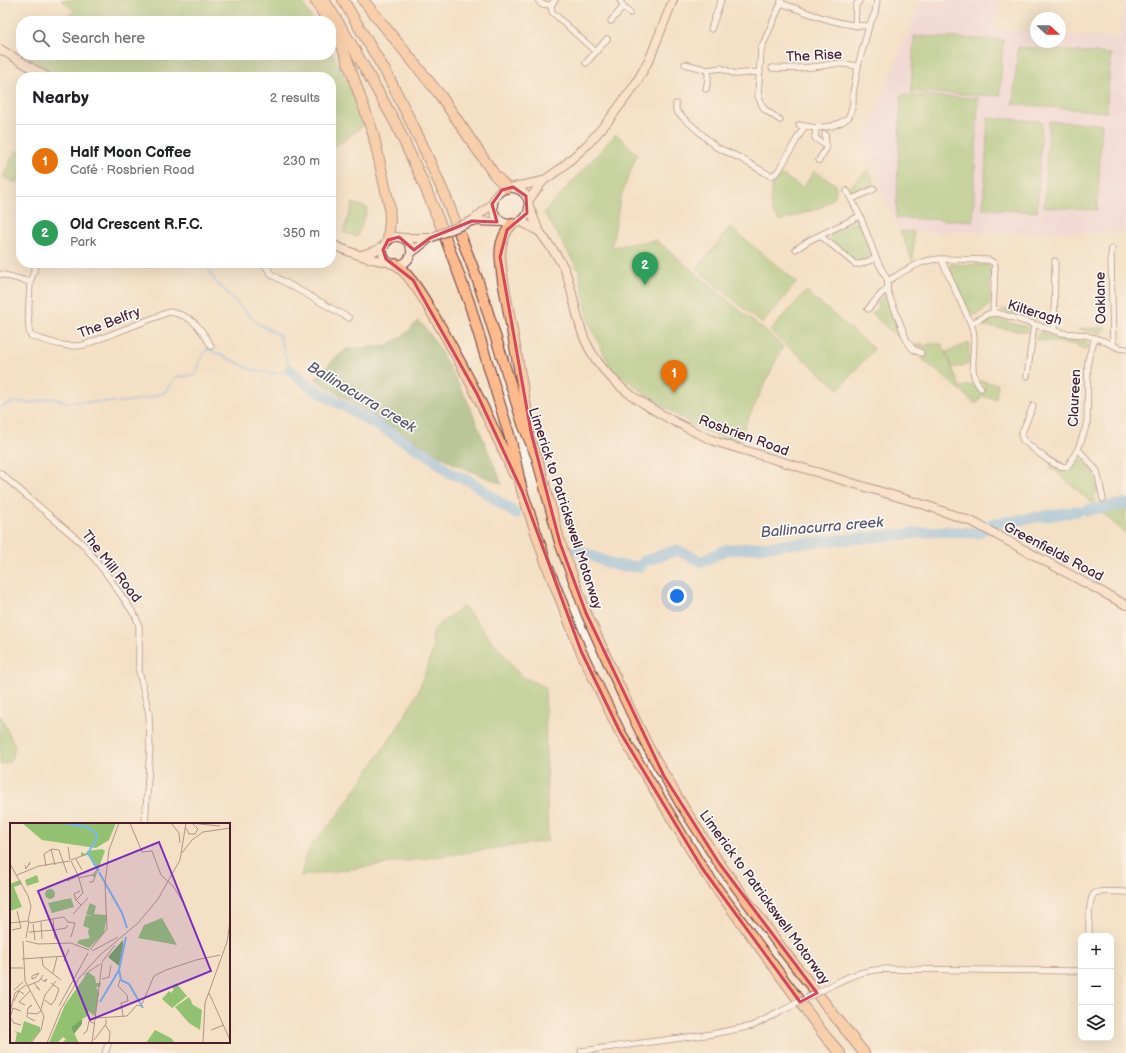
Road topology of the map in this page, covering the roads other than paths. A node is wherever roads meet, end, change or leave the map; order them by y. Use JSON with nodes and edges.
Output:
{"nodes":[{"id":1,"x":315,"y":0,"type":"edge"},
{"id":2,"x":324,"y":0,"type":"edge"},
{"id":3,"x":342,"y":0,"type":"edge"},
{"id":4,"x":363,"y":0,"type":"edge"},
{"id":5,"x":538,"y":0,"type":"edge"},
{"id":6,"x":555,"y":0,"type":"edge"},
{"id":7,"x":620,"y":0,"type":"edge"},
{"id":8,"x":673,"y":0,"type":"edge"},
{"id":9,"x":721,"y":0,"type":"edge"},
{"id":10,"x":860,"y":0,"type":"edge"},
{"id":11,"x":877,"y":0,"type":"edge"},
{"id":12,"x":781,"y":2,"type":"edge"},
{"id":13,"x":551,"y":6,"type":"junction"},
{"id":14,"x":623,"y":7,"type":"junction"},
{"id":15,"x":630,"y":13,"type":"dead end"},
{"id":16,"x":325,"y":16,"type":"edge"},
{"id":17,"x":334,"y":16,"type":"edge"},
{"id":18,"x":336,"y":19,"type":"edge"},
{"id":19,"x":611,"y":21,"type":"dead end"},
{"id":20,"x":855,"y":26,"type":"junction"},
{"id":21,"x":869,"y":26,"type":"junction"},
{"id":22,"x":710,"y":29,"type":"dead end"},
{"id":23,"x":336,"y":36,"type":"edge"},
{"id":24,"x":607,"y":39,"type":"dead end"},
{"id":25,"x":0,"y":49,"type":"edge"},
{"id":26,"x":596,"y":52,"type":"junction"},
{"id":27,"x":16,"y":59,"type":"edge"},
{"id":28,"x":18,"y":60,"type":"edge"},
{"id":29,"x":586,"y":63,"type":"dead end"},
{"id":30,"x":685,"y":64,"type":"dead end"},
{"id":31,"x":858,"y":66,"type":"junction"},
{"id":32,"x":772,"y":68,"type":"dead end"},
{"id":33,"x":708,"y":70,"type":"junction"},
{"id":34,"x":39,"y":72,"type":"edge"},
{"id":35,"x":760,"y":72,"type":"junction"},
{"id":36,"x":706,"y":89,"type":"dead end"},
{"id":37,"x":676,"y":104,"type":"dead end"},
{"id":38,"x":780,"y":120,"type":"dead end"},
{"id":39,"x":816,"y":128,"type":"junction"},
{"id":40,"x":825,"y":134,"type":"dead end"},
{"id":41,"x":826,"y":146,"type":"junction"},
{"id":42,"x":818,"y":160,"type":"dead end"},
{"id":43,"x":543,"y":181,"type":"junction"},
{"id":44,"x":510,"y":187,"type":"junction"},
{"id":45,"x":874,"y":189,"type":"dead end"},
{"id":46,"x":847,"y":191,"type":"dead end"},
{"id":47,"x":852,"y":199,"type":"junction"},
{"id":48,"x":492,"y":204,"type":"junction"},
{"id":49,"x":529,"y":204,"type":"junction"},
{"id":50,"x":860,"y":216,"type":"junction"},
{"id":51,"x":472,"y":221,"type":"junction"},
{"id":52,"x":511,"y":222,"type":"junction"},
{"id":53,"x":540,"y":232,"type":"junction"},
{"id":54,"x":821,"y":236,"type":"junction"},
{"id":55,"x":402,"y":238,"type":"junction"},
{"id":56,"x":430,"y":238,"type":"junction"},
{"id":57,"x":386,"y":243,"type":"junction"},
{"id":58,"x":336,"y":246,"type":"edge"},
{"id":59,"x":796,"y":249,"type":"dead end"},
{"id":60,"x":1112,"y":249,"type":"dead end"},
{"id":61,"x":411,"y":253,"type":"junction"},
{"id":62,"x":362,"y":255,"type":"junction"},
{"id":63,"x":876,"y":258,"type":"junction"},
{"id":64,"x":941,"y":259,"type":"junction"},
{"id":65,"x":1055,"y":261,"type":"dead end"},
{"id":66,"x":393,"y":263,"type":"junction"},
{"id":67,"x":35,"y":268,"type":"edge"},
{"id":68,"x":267,"y":268,"type":"edge"},
{"id":69,"x":0,"y":274,"type":"edge"},
{"id":70,"x":888,"y":281,"type":"junction"},
{"id":71,"x":30,"y":282,"type":"junction"},
{"id":72,"x":887,"y":290,"type":"junction"},
{"id":73,"x":868,"y":309,"type":"dead end"},
{"id":74,"x":993,"y":313,"type":"junction"},
{"id":75,"x":349,"y":318,"type":"dead end"},
{"id":76,"x":971,"y":324,"type":"junction"},
{"id":77,"x":1034,"y":324,"type":"junction"},
{"id":78,"x":1054,"y":331,"type":"junction"},
{"id":79,"x":1095,"y":338,"type":"junction"},
{"id":80,"x":211,"y":346,"type":"dead end"},
{"id":81,"x":1113,"y":346,"type":"junction"},
{"id":82,"x":1126,"y":349,"type":"edge"},
{"id":83,"x":921,"y":353,"type":"dead end"},
{"id":84,"x":1027,"y":376,"type":"dead end"},
{"id":85,"x":981,"y":388,"type":"dead end"},
{"id":86,"x":1032,"y":406,"type":"dead end"},
{"id":87,"x":1078,"y":449,"type":"junction"},
{"id":88,"x":537,"y":458,"type":"junction"},
{"id":89,"x":0,"y":473,"type":"edge"},
{"id":90,"x":522,"y":490,"type":"junction"},
{"id":91,"x":1103,"y":499,"type":"dead end"},
{"id":92,"x":991,"y":532,"type":"joint"},
{"id":93,"x":1126,"y":605,"type":"edge"},
{"id":94,"x":145,"y":823,"type":"edge"},
{"id":95,"x":1126,"y":892,"type":"edge"},
{"id":96,"x":1089,"y":933,"type":"edge"},
{"id":97,"x":1078,"y":971,"type":"edge"},
{"id":98,"x":109,"y":1043,"type":"edge"},
{"id":99,"x":581,"y":1051,"type":"dead end"},
{"id":100,"x":105,"y":1053,"type":"edge"},
{"id":101,"x":840,"y":1053,"type":"edge"},
{"id":102,"x":864,"y":1053,"type":"edge"}],
"edges":[{"from":1,"to":16,"type":"highway"},
{"from":2,"to":17,"type":"highway"},
{"from":3,"to":88,"type":"highway","name":"Limerick to Patrickswell Motorway"},
{"from":4,"to":44,"type":"highway"},
{"from":5,"to":13,"type":"street"},
{"from":6,"to":13,"type":"street"},
{"from":7,"to":14,"type":"street"},
{"from":8,"to":43,"type":"street"},
{"from":9,"to":22,"type":"street"},
{"from":10,"to":20,"type":"street"},
{"from":11,"to":21,"type":"street"},
{"from":12,"to":20,"type":"street"},
{"from":12,"to":35,"type":"street"},
{"from":13,"to":26,"type":"street"},
{"from":14,"to":15,"type":"street"},
{"from":14,"to":19,"type":"street"},
{"from":18,"to":90,"type":"highway"},
{"from":20,"to":21,"type":"street"},
{"from":21,"to":31,"type":"street"},
{"from":23,"to":57,"type":"highway"},
{"from":24,"to":26,"type":"street"},
{"from":25,"to":27,"type":"street"},
{"from":26,"to":29,"type":"street"},
{"from":28,"to":34,"type":"street"},
{"from":30,"to":33,"type":"street"},
{"from":31,"to":32,"type":"street","name":"The Rise"},
{"from":31,"to":39,"type":"street"},
{"from":33,"to":35,"type":"street"},
{"from":33,"to":36,"type":"street"},
{"from":35,"to":38,"type":"street"},
{"from":37,"to":39,"type":"street"},
{"from":39,"to":41,"type":"street"},
{"from":40,"to":41,"type":"street"},
{"from":41,"to":42,"type":"street"},
{"from":43,"to":44,"type":"street"},
{"from":43,"to":49,"type":"street"},
{"from":44,"to":48,"type":"street"},
{"from":44,"to":49,"type":"street"},
{"from":45,"to":47,"type":"street"},
{"from":46,"to":47,"type":"street"},
{"from":47,"to":50,"type":"street"},
{"from":48,"to":51,"type":"street"},
{"from":48,"to":52,"type":"street"},
{"from":49,"to":52,"type":"street"},
{"from":49,"to":53,"type":"street","name":"Rosbrien Road"},
{"from":50,"to":54,"type":"street"},
{"from":50,"to":63,"type":"street"},
{"from":51,"to":52,"type":"street"},
{"from":51,"to":56,"type":"street","bridge":true},
{"from":52,"to":53,"type":"street","name":"Rosbrien Road"},
{"from":52,"to":88,"type":"highway"},
{"from":53,"to":92,"type":"street","name":"Rosbrien Road"},
{"from":54,"to":59,"type":"street"},
{"from":54,"to":63,"type":"street"},
{"from":55,"to":56,"type":"street"},
{"from":55,"to":57,"type":"street"},
{"from":55,"to":61,"type":"street"},
{"from":56,"to":61,"type":"street"},
{"from":57,"to":62,"type":"street"},
{"from":57,"to":66,"type":"street"},
{"from":58,"to":62,"type":"street"},
{"from":60,"to":81,"type":"street","name":"Oaklane"},
{"from":61,"to":66,"type":"street"},
{"from":62,"to":66,"type":"street"},
{"from":63,"to":70,"type":"street"},
{"from":64,"to":70,"type":"street"},
{"from":64,"to":74,"type":"street"},
{"from":64,"to":76,"type":"street"},
{"from":65,"to":78,"type":"street"},
{"from":66,"to":90,"type":"highway"},
{"from":67,"to":71,"type":"street","name":"The Belfry"},
{"from":68,"to":75,"type":"street"},
{"from":69,"to":71,"type":"street"},
{"from":70,"to":72,"type":"street"},
{"from":71,"to":80,"type":"street","name":"The Belfry"},
{"from":72,"to":73,"type":"street"},
{"from":72,"to":83,"type":"street"},
{"from":74,"to":76,"type":"street","name":"Kilteragh"},
{"from":74,"to":77,"type":"street","name":"Kilteragh"},
{"from":76,"to":85,"type":"street"},
{"from":77,"to":78,"type":"street","name":"Kilteragh"},
{"from":77,"to":84,"type":"street"},
{"from":78,"to":79,"type":"street","name":"Kilteragh"},
{"from":79,"to":81,"type":"street","name":"Kilteragh"},
{"from":79,"to":87,"type":"street","name":"Claureen"},
{"from":81,"to":82,"type":"street","name":"Kilteragh"},
{"from":86,"to":87,"type":"street","name":"Claureen"},
{"from":87,"to":91,"type":"street"},
{"from":88,"to":102,"type":"highway","name":"Limerick to Patrickswell Motorway"},
{"from":89,"to":94,"type":"street","name":"The Mill Road"},
{"from":90,"to":101,"type":"highway"},
{"from":92,"to":93,"type":"street","name":"Greenfields Road"},
{"from":95,"to":96,"type":"street"},
{"from":97,"to":99,"type":"street","bridge":true},
{"from":98,"to":100,"type":"street"}]}
